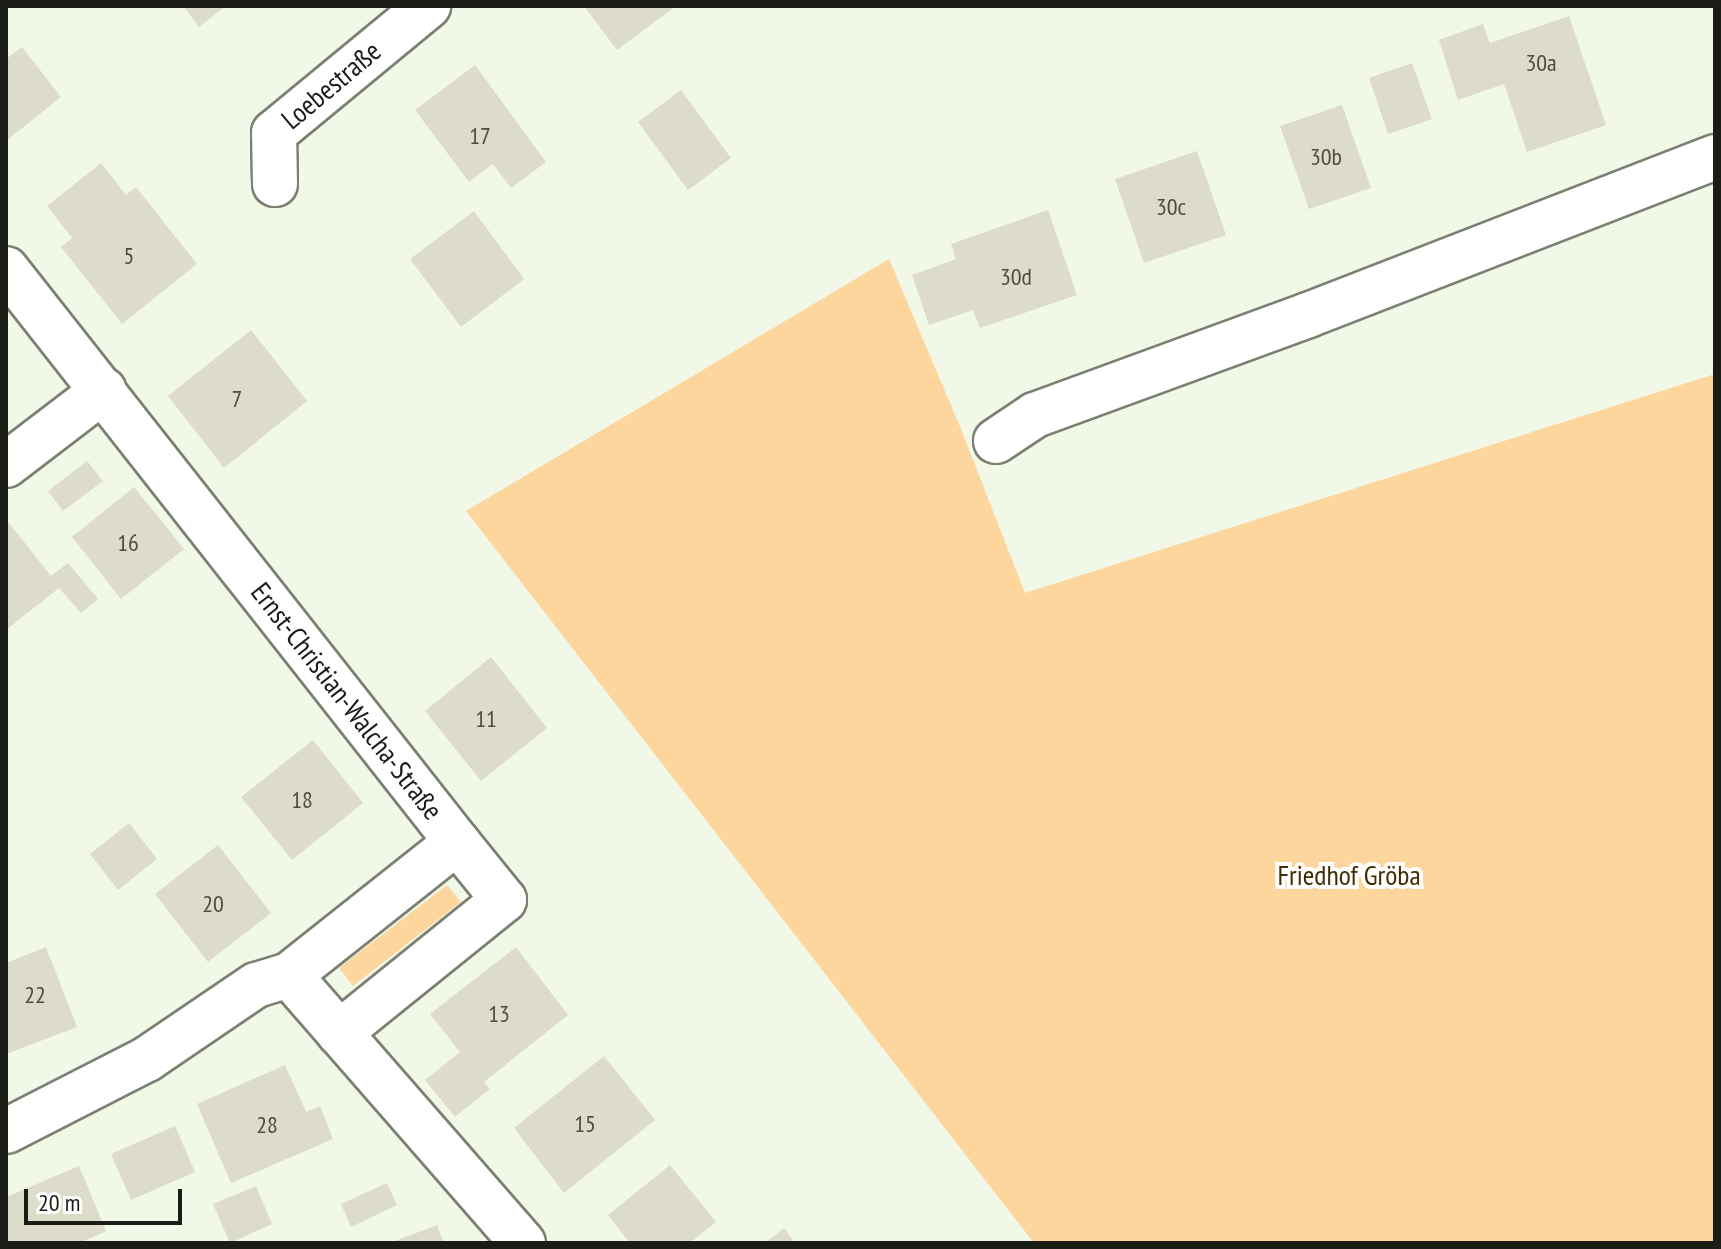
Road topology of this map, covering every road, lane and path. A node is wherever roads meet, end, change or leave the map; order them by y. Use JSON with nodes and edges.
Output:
{"nodes":[{"id":1,"x":428,"y":6,"type":"edge"},
{"id":2,"x":1715,"y":157,"type":"edge"},
{"id":3,"x":275,"y":184,"type":"dead end"},
{"id":4,"x":6,"y":269,"type":"edge"},
{"id":5,"x":104,"y":390,"type":"junction"},
{"id":6,"x":996,"y":441,"type":"dead end"},
{"id":7,"x":6,"y":465,"type":"edge"},
{"id":8,"x":457,"y":842,"type":"junction"},
{"id":9,"x":289,"y":975,"type":"junction"},
{"id":10,"x":339,"y":1033,"type":"junction"},
{"id":11,"x":6,"y":1131,"type":"edge"},
{"id":12,"x":523,"y":1243,"type":"edge"}],
"edges":[{"from":1,"to":3,"type":"street","name":"Loebestraße"},
{"from":2,"to":6,"type":"street"},
{"from":4,"to":5,"type":"street","name":"Ernst-Christian-Walcha-Straße"},
{"from":5,"to":7,"type":"street"},
{"from":5,"to":8,"type":"street","name":"Ernst-Christian-Walcha-Straße"},
{"from":8,"to":9,"type":"street","name":"Ernst-Christian-Walcha-Straße"},
{"from":8,"to":10,"type":"street"},
{"from":9,"to":10,"type":"street"},
{"from":9,"to":11,"type":"street","name":"Ernst-Christian-Walcha-Straße"},
{"from":10,"to":12,"type":"street"}]}
